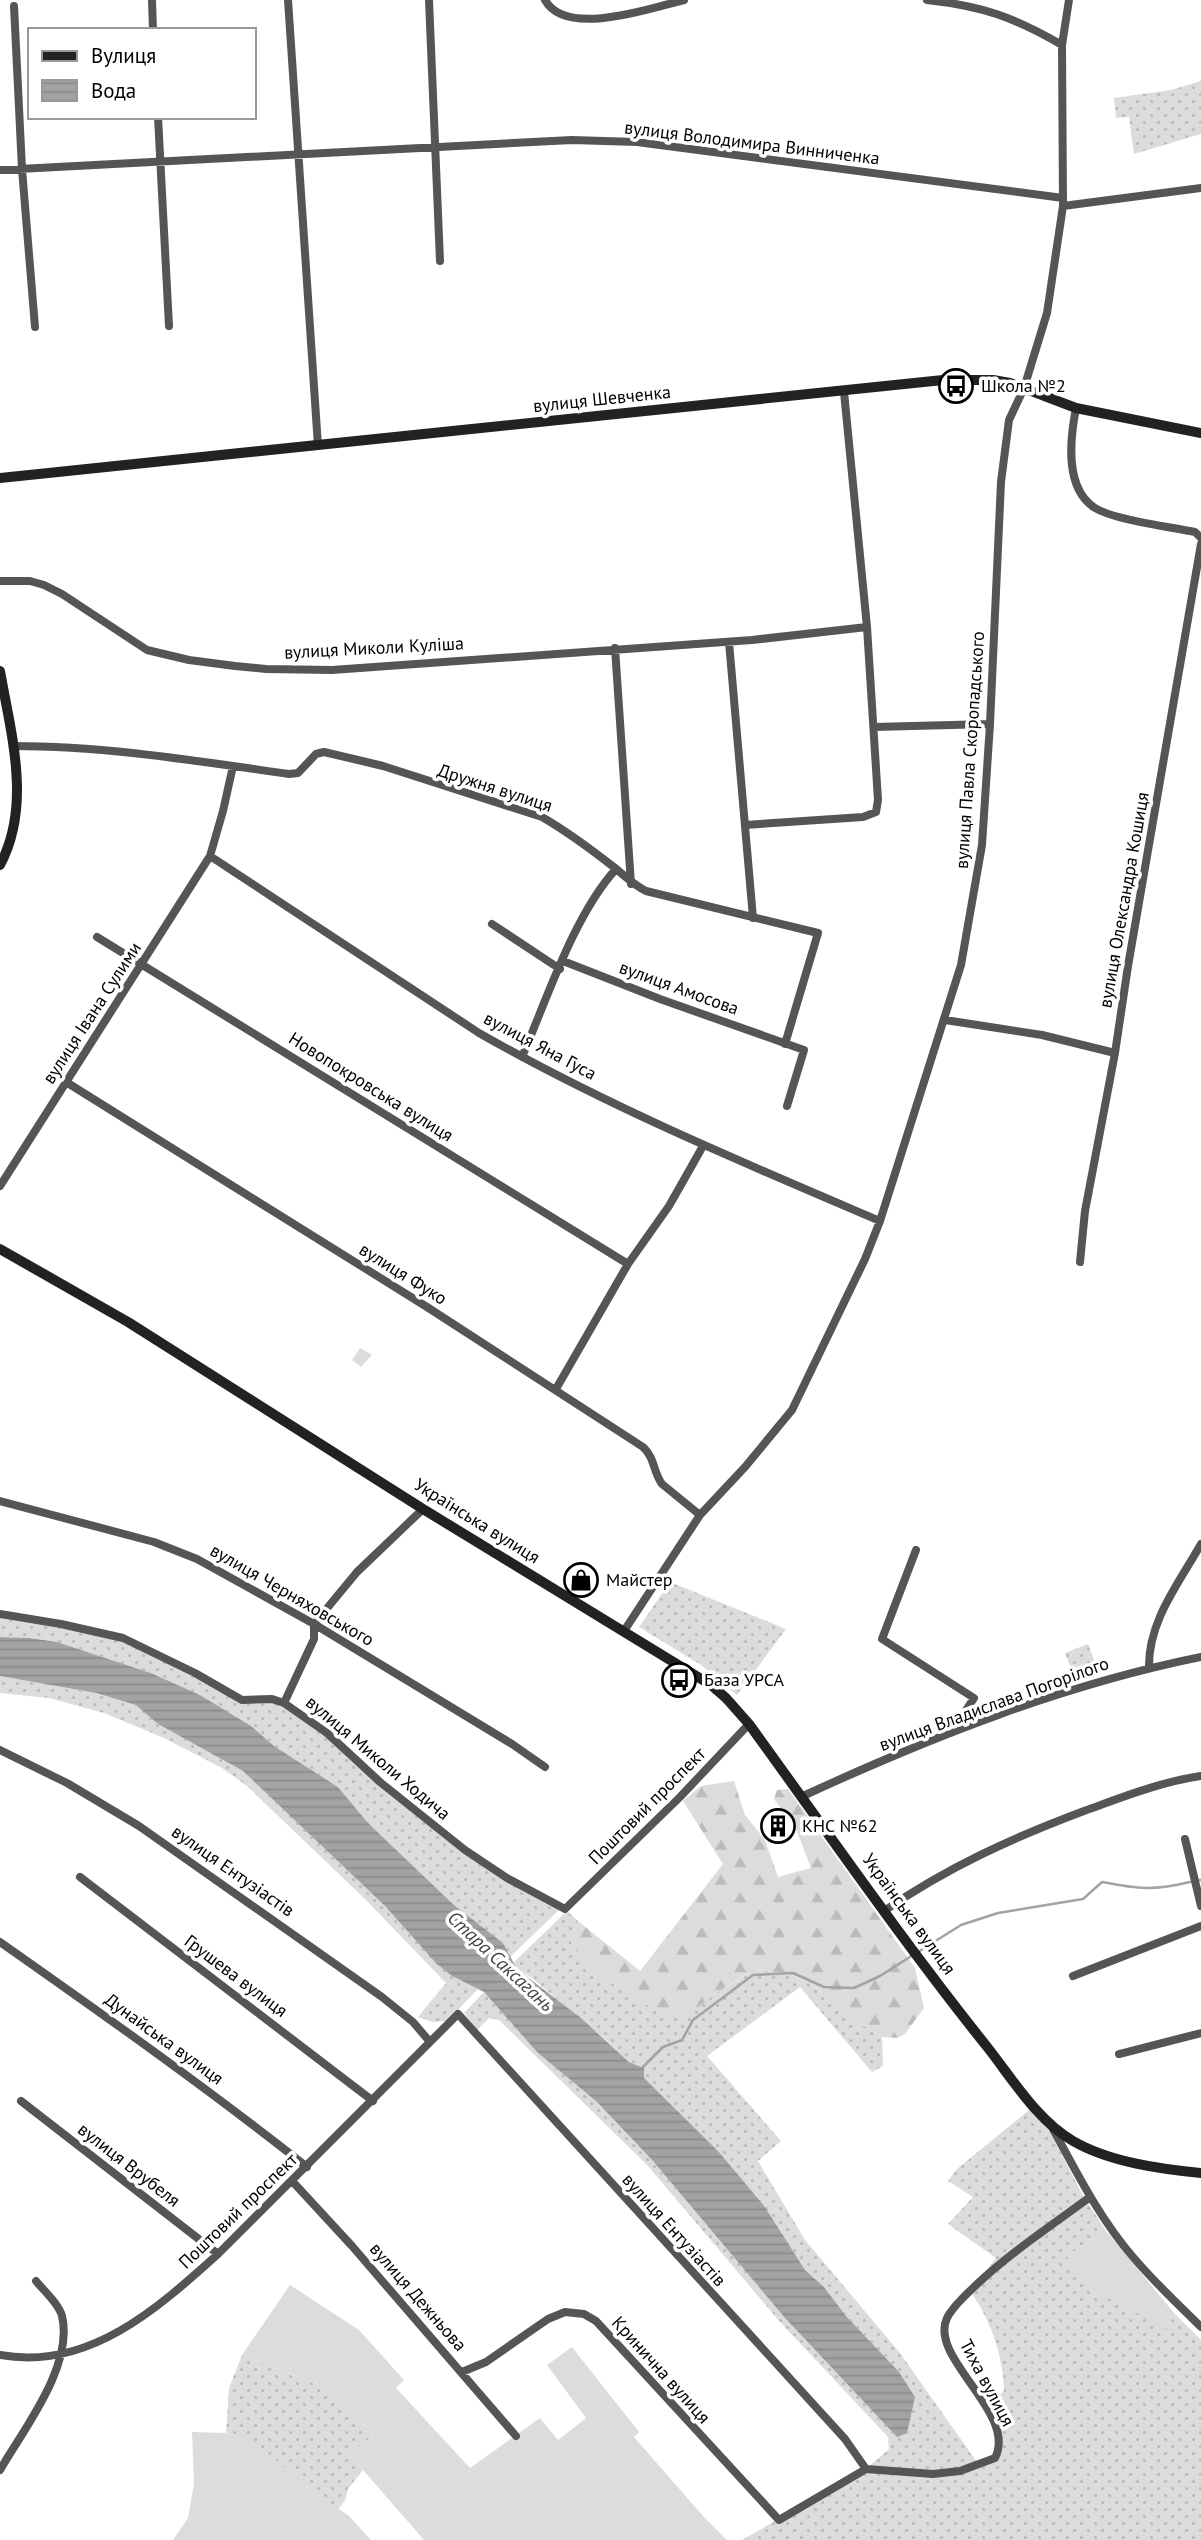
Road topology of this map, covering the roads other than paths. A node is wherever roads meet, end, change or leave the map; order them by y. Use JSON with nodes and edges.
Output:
{"nodes":[{"id":1,"x":152,"y":0,"type":"edge"},
{"id":2,"x":288,"y":0,"type":"edge"},
{"id":3,"x":429,"y":0,"type":"edge"},
{"id":4,"x":545,"y":0,"type":"edge"},
{"id":5,"x":684,"y":0,"type":"edge"},
{"id":6,"x":928,"y":0,"type":"edge"},
{"id":7,"x":1069,"y":0,"type":"edge"},
{"id":8,"x":14,"y":6,"type":"dead end"},
{"id":9,"x":153,"y":28,"type":"edge"},
{"id":10,"x":1062,"y":45,"type":"junction"},
{"id":11,"x":158,"y":119,"type":"edge"},
{"id":12,"x":435,"y":146,"type":"junction"},
{"id":13,"x":300,"y":155,"type":"junction"},
{"id":14,"x":161,"y":162,"type":"junction"},
{"id":15,"x":22,"y":169,"type":"junction"},
{"id":16,"x":0,"y":170,"type":"edge"},
{"id":17,"x":1201,"y":188,"type":"edge"},
{"id":18,"x":1063,"y":202,"type":"junction"},
{"id":19,"x":440,"y":261,"type":"dead end"},
{"id":20,"x":169,"y":326,"type":"dead end"},
{"id":21,"x":35,"y":327,"type":"dead end"},
{"id":22,"x":1024,"y":388,"type":"junction"},
{"id":23,"x":844,"y":391,"type":"junction"},
{"id":24,"x":1076,"y":408,"type":"junction"},
{"id":25,"x":1201,"y":433,"type":"edge"},
{"id":26,"x":318,"y":446,"type":"junction"},
{"id":27,"x":0,"y":478,"type":"edge"},
{"id":28,"x":1201,"y":538,"type":"edge"},
{"id":29,"x":1201,"y":544,"type":"edge"},
{"id":30,"x":0,"y":581,"type":"edge"},
{"id":31,"x":867,"y":627,"type":"junction"},
{"id":32,"x":729,"y":642,"type":"junction"},
{"id":33,"x":615,"y":648,"type":"junction"},
{"id":34,"x":0,"y":671,"type":"edge"},
{"id":35,"x":990,"y":724,"type":"junction"},
{"id":36,"x":874,"y":727,"type":"junction"},
{"id":37,"x":13,"y":746,"type":"junction"},
{"id":38,"x":233,"y":766,"type":"junction"},
{"id":39,"x":746,"y":825,"type":"junction"},
{"id":40,"x":210,"y":856,"type":"junction"},
{"id":41,"x":0,"y":865,"type":"edge"},
{"id":42,"x":616,"y":869,"type":"junction"},
{"id":43,"x":631,"y":884,"type":"junction"},
{"id":44,"x":753,"y":918,"type":"junction"},
{"id":45,"x":492,"y":923,"type":"dead end"},
{"id":46,"x":97,"y":937,"type":"dead end"},
{"id":47,"x":142,"y":963,"type":"junction"},
{"id":48,"x":561,"y":965,"type":"junction"},
{"id":49,"x":945,"y":1020,"type":"junction"},
{"id":50,"x":785,"y":1044,"type":"junction"},
{"id":51,"x":1115,"y":1053,"type":"junction"},
{"id":52,"x":522,"y":1058,"type":"junction"},
{"id":53,"x":66,"y":1082,"type":"junction"},
{"id":54,"x":788,"y":1106,"type":"dead end"},
{"id":55,"x":703,"y":1146,"type":"junction"},
{"id":56,"x":0,"y":1186,"type":"edge"},
{"id":57,"x":880,"y":1221,"type":"junction"},
{"id":58,"x":0,"y":1249,"type":"edge"},
{"id":59,"x":1080,"y":1262,"type":"dead end"},
{"id":60,"x":628,"y":1264,"type":"junction"},
{"id":61,"x":556,"y":1390,"type":"junction"},
{"id":62,"x":0,"y":1501,"type":"edge"},
{"id":63,"x":423,"y":1509,"type":"junction"},
{"id":64,"x":700,"y":1515,"type":"junction"},
{"id":65,"x":1201,"y":1544,"type":"edge"},
{"id":66,"x":916,"y":1550,"type":"dead end"},
{"id":67,"x":0,"y":1614,"type":"edge"},
{"id":68,"x":314,"y":1624,"type":"junction"},
{"id":69,"x":624,"y":1631,"type":"junction"},
{"id":70,"x":1201,"y":1657,"type":"edge"},
{"id":71,"x":1149,"y":1668,"type":"junction"},
{"id":72,"x":284,"y":1703,"type":"junction"},
{"id":73,"x":749,"y":1724,"type":"junction"},
{"id":74,"x":952,"y":1732,"type":"junction"},
{"id":75,"x":0,"y":1750,"type":"edge"},
{"id":76,"x":545,"y":1768,"type":"dead end"},
{"id":77,"x":1201,"y":1776,"type":"edge"},
{"id":78,"x":803,"y":1796,"type":"junction"},
{"id":79,"x":1185,"y":1839,"type":"dead end"},
{"id":80,"x":80,"y":1877,"type":"dead end"},
{"id":81,"x":1201,"y":1906,"type":"edge"},
{"id":82,"x":565,"y":1909,"type":"joint"},
{"id":83,"x":884,"y":1910,"type":"junction"},
{"id":84,"x":1201,"y":1926,"type":"edge"},
{"id":85,"x":0,"y":1942,"type":"edge"},
{"id":86,"x":1073,"y":1976,"type":"dead end"},
{"id":87,"x":458,"y":2014,"type":"joint"},
{"id":88,"x":1201,"y":2034,"type":"edge"},
{"id":89,"x":430,"y":2042,"type":"junction"},
{"id":90,"x":1119,"y":2054,"type":"dead end"},
{"id":91,"x":21,"y":2101,"type":"dead end"},
{"id":92,"x":373,"y":2101,"type":"junction"},
{"id":93,"x":1051,"y":2124,"type":"junction"},
{"id":94,"x":307,"y":2167,"type":"junction"},
{"id":95,"x":1201,"y":2173,"type":"edge"},
{"id":96,"x":293,"y":2182,"type":"junction"},
{"id":97,"x":1090,"y":2197,"type":"junction"},
{"id":98,"x":218,"y":2254,"type":"junction"},
{"id":99,"x":36,"y":2281,"type":"dead end"},
{"id":100,"x":1201,"y":2327,"type":"edge"},
{"id":101,"x":0,"y":2355,"type":"edge"},
{"id":102,"x":59,"y":2355,"type":"junction"},
{"id":103,"x":462,"y":2372,"type":"junction"},
{"id":104,"x":516,"y":2436,"type":"dead end"},
{"id":105,"x":866,"y":2469,"type":"junction"},
{"id":106,"x":0,"y":2470,"type":"edge"}],
"edges":[{"from":1,"to":9,"type":"street"},
{"from":2,"to":13,"type":"street"},
{"from":3,"to":12,"type":"street"},
{"from":4,"to":5,"type":"street"},
{"from":6,"to":10,"type":"street"},
{"from":7,"to":10,"type":"street","name":"вулиця Павла Скоропадського"},
{"from":8,"to":15,"type":"street"},
{"from":10,"to":18,"type":"street","name":"вулиця Павла Скоропадського"},
{"from":11,"to":14,"type":"street"},
{"from":12,"to":13,"type":"street","name":"вулиця Володимира Винниченка"},
{"from":12,"to":18,"type":"street","name":"вулиця Володимира Винниченка"},
{"from":12,"to":19,"type":"street"},
{"from":13,"to":14,"type":"street","name":"вулиця Володимира Винниченка"},
{"from":13,"to":26,"type":"street"},
{"from":14,"to":15,"type":"street","name":"вулиця Володимира Винниченка"},
{"from":14,"to":20,"type":"street"},
{"from":15,"to":16,"type":"street","name":"вулиця Володимира Винниченка"},
{"from":15,"to":21,"type":"street"},
{"from":17,"to":18,"type":"street","name":"вулиця Володимира Винниченка"},
{"from":18,"to":22,"type":"street","name":"вулиця Павла Скоропадського"},
{"from":22,"to":23,"type":"street","name":"вулиця Шевченка"},
{"from":22,"to":24,"type":"street","name":"вулиця Шевченка"},
{"from":22,"to":35,"type":"street","name":"вулиця Павла Скоропадського"},
{"from":23,"to":26,"type":"street","name":"вулиця Шевченка"},
{"from":23,"to":31,"type":"street"},
{"from":24,"to":25,"type":"street","name":"вулиця Шевченка"},
{"from":24,"to":28,"type":"street"},
{"from":26,"to":27,"type":"street","name":"вулиця Шевченка"},
{"from":29,"to":51,"type":"street","name":"вулиця Олександра Кошиця"},
{"from":30,"to":33,"type":"street","name":"вулиця Миколи Куліша"},
{"from":31,"to":32,"type":"street","name":"вулиця Миколи Куліша"},
{"from":31,"to":36,"type":"street"},
{"from":32,"to":33,"type":"street","name":"вулиця Миколи Куліша"},
{"from":32,"to":39,"type":"street"},
{"from":33,"to":43,"type":"street"},
{"from":34,"to":37,"type":"street"},
{"from":35,"to":36,"type":"street"},
{"from":35,"to":49,"type":"street","name":"вулиця Павла Скоропадського"},
{"from":36,"to":39,"type":"street"},
{"from":37,"to":38,"type":"street","name":"Дружня вулиця"},
{"from":37,"to":41,"type":"street"},
{"from":38,"to":40,"type":"street"},
{"from":38,"to":42,"type":"street","name":"Дружня вулиця"},
{"from":39,"to":44,"type":"street"},
{"from":40,"to":47,"type":"street","name":"вулиця Івана Сулими"},
{"from":40,"to":52,"type":"street","name":"вулиця Яна Гуса"},
{"from":42,"to":43,"type":"street","name":"Дружня вулиця"},
{"from":42,"to":48,"type":"street"},
{"from":43,"to":44,"type":"street","name":"Дружня вулиця"},
{"from":44,"to":50,"type":"street","name":"Дружня вулиця"},
{"from":45,"to":48,"type":"street","name":"вулиця Амосова"},
{"from":46,"to":47,"type":"street","name":"Новопокровська вулиця"},
{"from":47,"to":53,"type":"street","name":"вулиця Івана Сулими"},
{"from":47,"to":60,"type":"street","name":"Новопокровська вулиця"},
{"from":48,"to":50,"type":"street","name":"вулиця Амосова"},
{"from":48,"to":52,"type":"street"},
{"from":49,"to":51,"type":"street"},
{"from":49,"to":57,"type":"street","name":"вулиця Павла Скоропадського"},
{"from":50,"to":54,"type":"street"},
{"from":51,"to":59,"type":"street","name":"вулиця Олександра Кошиця"},
{"from":52,"to":55,"type":"street","name":"вулиця Яна Гуса"},
{"from":53,"to":56,"type":"street","name":"вулиця Івана Сулими"},
{"from":53,"to":61,"type":"street","name":"вулиця Фуко"},
{"from":55,"to":57,"type":"street","name":"вулиця Яна Гуса"},
{"from":55,"to":60,"type":"street"},
{"from":57,"to":64,"type":"street","name":"вулиця Павла Скоропадського"},
{"from":58,"to":63,"type":"street","name":"Українська вулиця"},
{"from":60,"to":61,"type":"street"},
{"from":61,"to":64,"type":"street","name":"вулиця Фуко"},
{"from":62,"to":68,"type":"street","name":"вулиця Черняховського"},
{"from":63,"to":68,"type":"street"},
{"from":63,"to":69,"type":"street","name":"Українська вулиця"},
{"from":64,"to":69,"type":"street","name":"вулиця Павла Скоропадського"},
{"from":65,"to":71,"type":"street"},
{"from":66,"to":74,"type":"street"},
{"from":67,"to":72,"type":"street","name":"вулиця Миколи Ходича"},
{"from":68,"to":72,"type":"street"},
{"from":68,"to":76,"type":"street","name":"вулиця Черняховського"},
{"from":69,"to":73,"type":"street","name":"Українська вулиця"},
{"from":70,"to":71,"type":"street","name":"вулиця Владислава Погорілого"},
{"from":71,"to":74,"type":"street","name":"вулиця Владислава Погорілого"},
{"from":72,"to":82,"type":"street","name":"вулиця Миколи Ходича"},
{"from":73,"to":78,"type":"street","name":"Українська вулиця"},
{"from":73,"to":82,"type":"street","name":"Поштовий проспект"},
{"from":74,"to":78,"type":"street","name":"вулиця Владислава Погорілого"},
{"from":75,"to":89,"type":"street","name":"вулиця Ентузіастів"},
{"from":77,"to":83,"type":"street"},
{"from":78,"to":83,"type":"street","name":"Українська вулиця"},
{"from":79,"to":81,"type":"street"},
{"from":80,"to":92,"type":"street","name":"Грушева вулиця"},
{"from":83,"to":93,"type":"street","name":"Українська вулиця"},
{"from":84,"to":86,"type":"street"},
{"from":85,"to":94,"type":"street","name":"Дунайська вулиця"},
{"from":87,"to":89,"type":"street","name":"Поштовий проспект"},
{"from":87,"to":105,"type":"street","name":"вулиця Ентузіастів"},
{"from":88,"to":90,"type":"street"},
{"from":89,"to":92,"type":"street","name":"Поштовий проспект"},
{"from":91,"to":98,"type":"street","name":"вулиця Врубеля"},
{"from":92,"to":94,"type":"street","name":"Поштовий проспект"},
{"from":93,"to":95,"type":"street"},
{"from":93,"to":97,"type":"street","name":"Українська вулиця"},
{"from":94,"to":96,"type":"street","name":"Поштовий проспект"},
{"from":96,"to":98,"type":"street","name":"Поштовий проспект"},
{"from":96,"to":103,"type":"street","name":"вулиця Дежньова"},
{"from":97,"to":100,"type":"street","name":"Українська вулиця"},
{"from":97,"to":105,"type":"street","name":"Тиха вулиця"},
{"from":98,"to":102,"type":"street","name":"Поштовий проспект"},
{"from":99,"to":102,"type":"street"},
{"from":101,"to":102,"type":"street","name":"Поштовий проспект"},
{"from":102,"to":106,"type":"street"},
{"from":103,"to":104,"type":"street","name":"вулиця Дежньова"},
{"from":103,"to":105,"type":"street","name":"Кринична вулиця"}]}
